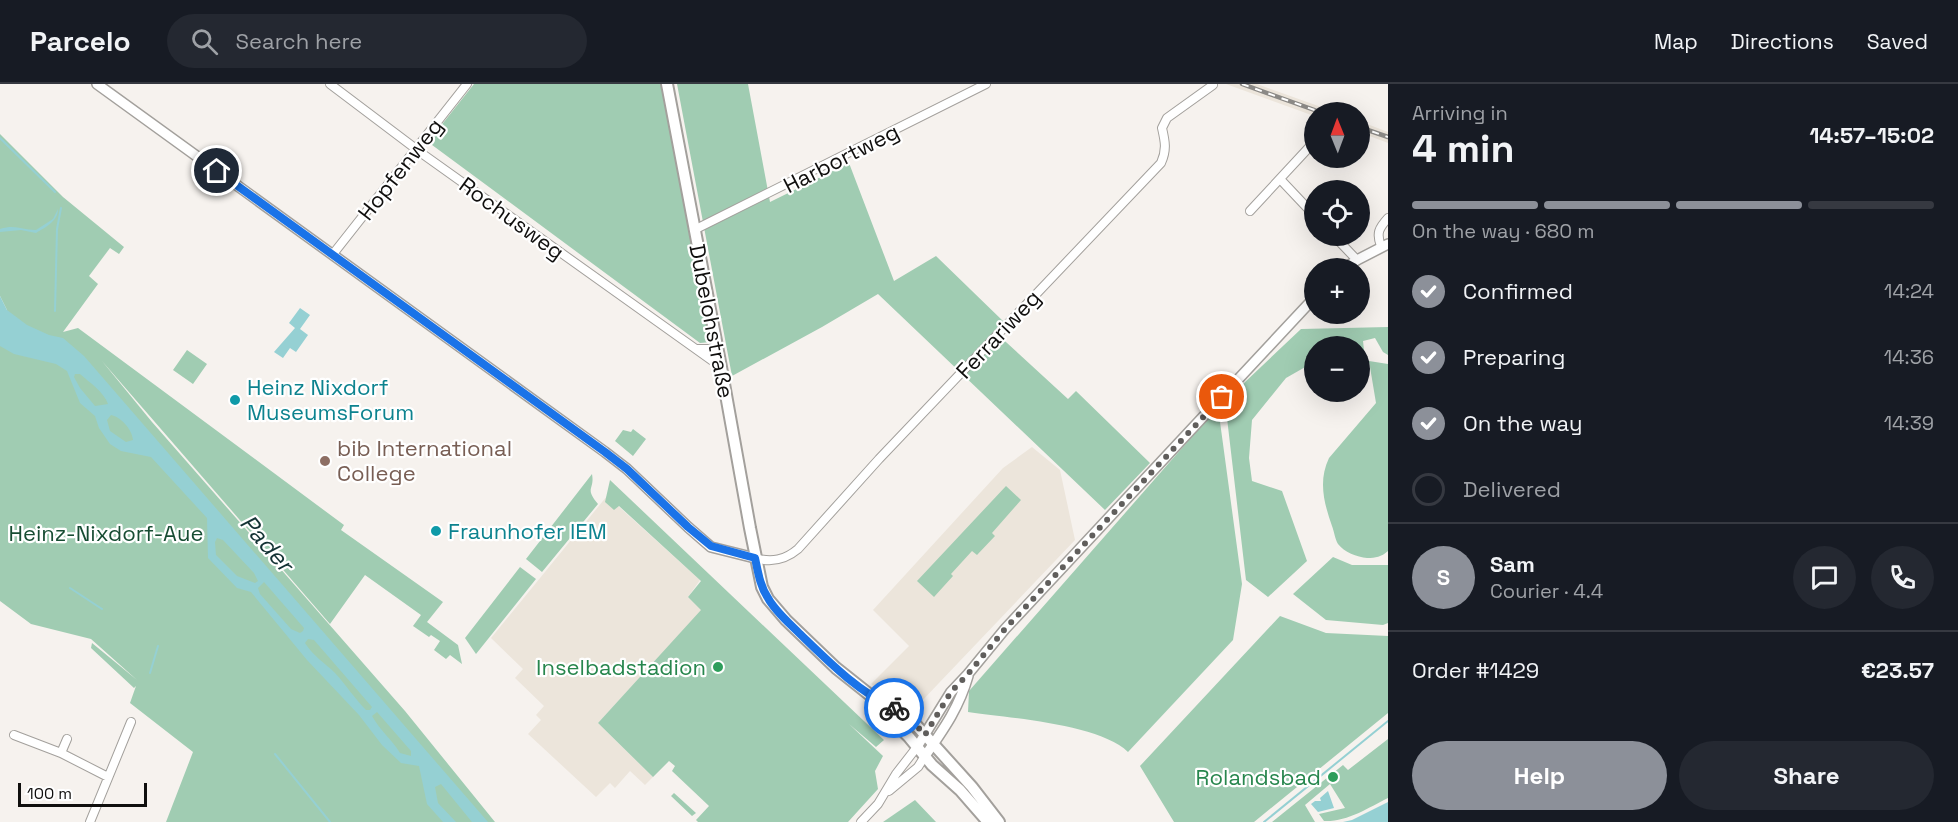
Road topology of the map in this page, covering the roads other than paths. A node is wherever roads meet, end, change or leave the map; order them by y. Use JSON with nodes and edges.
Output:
{"nodes":[{"id":1,"x":97,"y":84,"type":"edge"},
{"id":2,"x":330,"y":84,"type":"edge"},
{"id":3,"x":467,"y":84,"type":"edge"},
{"id":4,"x":667,"y":84,"type":"edge"},
{"id":5,"x":986,"y":84,"type":"edge"},
{"id":6,"x":1213,"y":86,"type":"dead end"},
{"id":7,"x":416,"y":148,"type":"junction"},
{"id":8,"x":1304,"y":153,"type":"edge"},
{"id":9,"x":1280,"y":179,"type":"junction"},
{"id":10,"x":1304,"y":204,"type":"edge"},
{"id":11,"x":1250,"y":211,"type":"dead end"},
{"id":12,"x":1388,"y":218,"type":"edge"},
{"id":13,"x":694,"y":230,"type":"junction"},
{"id":14,"x":1384,"y":245,"type":"edge"},
{"id":15,"x":1344,"y":246,"type":"edge"},
{"id":16,"x":333,"y":254,"type":"junction"},
{"id":17,"x":1355,"y":258,"type":"edge"},
{"id":18,"x":1361,"y":258,"type":"edge"},
{"id":19,"x":1304,"y":309,"type":"edge"},
{"id":20,"x":697,"y":349,"type":"junction"},
{"id":21,"x":718,"y":349,"type":"junction"},
{"id":22,"x":721,"y":368,"type":"junction"},
{"id":23,"x":755,"y":558,"type":"junction"},
{"id":24,"x":968,"y":674,"type":"junction"},
{"id":25,"x":875,"y":699,"type":"junction"},
{"id":26,"x":131,"y":722,"type":"dead end"},
{"id":27,"x":14,"y":735,"type":"dead end"},
{"id":28,"x":925,"y":735,"type":"junction"},
{"id":29,"x":67,"y":739,"type":"dead end"},
{"id":30,"x":933,"y":744,"type":"junction"},
{"id":31,"x":917,"y":747,"type":"junction"},
{"id":32,"x":60,"y":753,"type":"junction"},
{"id":33,"x":925,"y":756,"type":"junction"},
{"id":34,"x":108,"y":777,"type":"junction"},
{"id":35,"x":886,"y":793,"type":"junction"},
{"id":36,"x":90,"y":822,"type":"edge"},
{"id":37,"x":861,"y":822,"type":"edge"},
{"id":38,"x":988,"y":822,"type":"edge"},
{"id":39,"x":999,"y":822,"type":"edge"}],
"edges":[{"from":1,"to":16,"type":"street"},
{"from":2,"to":7,"type":"street","name":"Rochusweg"},
{"from":3,"to":7,"type":"street","name":"Hopfenweg"},
{"from":4,"to":13,"type":"main road","name":"Dubelohstraße"},
{"from":5,"to":13,"type":"street","name":"Harbortweg"},
{"from":6,"to":23,"type":"street","name":"Ferrariweg"},
{"from":7,"to":16,"type":"street","name":"Hopfenweg"},
{"from":7,"to":20,"type":"street","name":"Rochusweg"},
{"from":8,"to":9,"type":"street"},
{"from":9,"to":10,"type":"street"},
{"from":9,"to":11,"type":"street"},
{"from":12,"to":14,"type":"street"},
{"from":13,"to":21,"type":"main road","name":"Dubelohstraße"},
{"from":14,"to":18,"type":"street"},
{"from":15,"to":17,"type":"street"},
{"from":16,"to":23,"type":"street"},
{"from":19,"to":24,"type":"street"},
{"from":20,"to":21,"type":"street"},
{"from":20,"to":22,"type":"street","name":"Rochusweg"},
{"from":21,"to":22,"type":"main road","name":"Dubelohstraße"},
{"from":22,"to":23,"type":"main road","name":"Dubelohstraße"},
{"from":23,"to":25,"type":"main road","name":"Dubelohstraße"},
{"from":24,"to":28,"type":"street"},
{"from":24,"to":30,"type":"street"},
{"from":25,"to":28,"type":"main road"},
{"from":25,"to":31,"type":"main road"},
{"from":26,"to":34,"type":"street"},
{"from":27,"to":32,"type":"street"},
{"from":28,"to":30,"type":"main road"},
{"from":28,"to":31,"type":"street"},
{"from":29,"to":32,"type":"street"},
{"from":30,"to":33,"type":"street"},
{"from":30,"to":39,"type":"main road"},
{"from":31,"to":33,"type":"main road"},
{"from":31,"to":35,"type":"street"},
{"from":32,"to":34,"type":"street"},
{"from":33,"to":35,"type":"street"},
{"from":33,"to":38,"type":"main road"},
{"from":34,"to":36,"type":"street"},
{"from":35,"to":37,"type":"street"}]}
